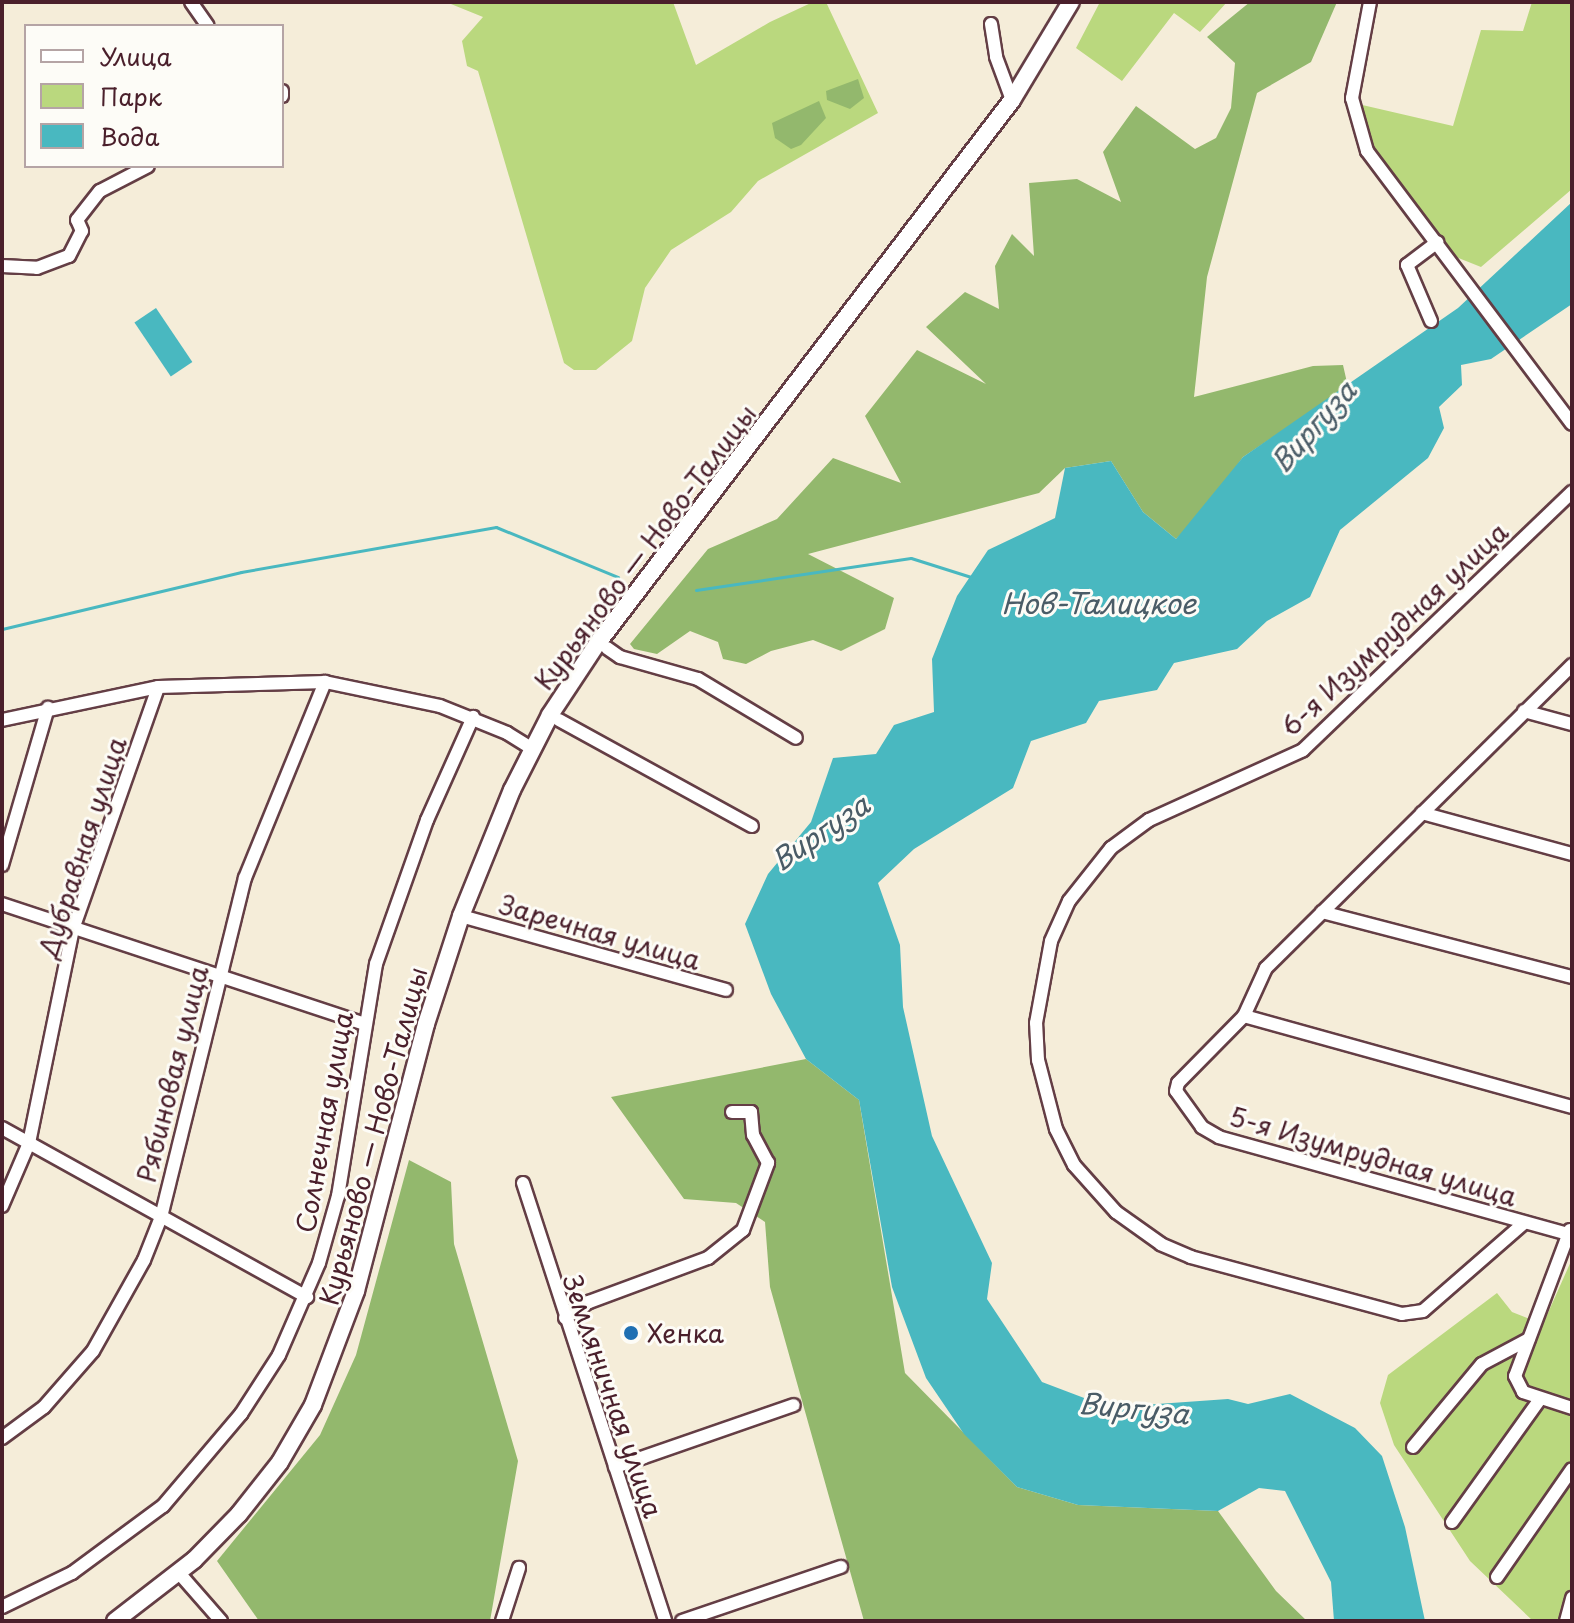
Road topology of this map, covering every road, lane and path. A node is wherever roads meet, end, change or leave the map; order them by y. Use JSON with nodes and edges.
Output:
{"nodes":[{"id":1,"x":191,"y":2,"type":"edge"},
{"id":2,"x":1071,"y":2,"type":"edge"},
{"id":3,"x":1081,"y":2,"type":"edge"},
{"id":4,"x":1370,"y":2,"type":"edge"},
{"id":5,"x":207,"y":24,"type":"edge"},
{"id":6,"x":991,"y":24,"type":"dead end"},
{"id":7,"x":1012,"y":100,"type":"junction"},
{"id":8,"x":144,"y":168,"type":"edge"},
{"id":9,"x":1437,"y":242,"type":"junction"},
{"id":10,"x":2,"y":266,"type":"edge"},
{"id":11,"x":1431,"y":321,"type":"dead end"},
{"id":12,"x":1572,"y":424,"type":"edge"},
{"id":13,"x":1572,"y":492,"type":"edge"},
{"id":14,"x":607,"y":648,"type":"junction"},
{"id":15,"x":1572,"y":665,"type":"edge"},
{"id":16,"x":325,"y":682,"type":"junction"},
{"id":17,"x":158,"y":687,"type":"junction"},
{"id":18,"x":48,"y":708,"type":"junction"},
{"id":19,"x":1524,"y":711,"type":"junction"},
{"id":20,"x":473,"y":717,"type":"junction"},
{"id":21,"x":2,"y":720,"type":"edge"},
{"id":22,"x":559,"y":720,"type":"junction"},
{"id":23,"x":1572,"y":724,"type":"edge"},
{"id":24,"x":796,"y":738,"type":"dead end"},
{"id":25,"x":533,"y":749,"type":"junction"},
{"id":26,"x":1422,"y":813,"type":"junction"},
{"id":27,"x":752,"y":826,"type":"dead end"},
{"id":28,"x":1572,"y":854,"type":"edge"},
{"id":29,"x":2,"y":865,"type":"edge"},
{"id":30,"x":2,"y":904,"type":"edge"},
{"id":31,"x":1322,"y":912,"type":"junction"},
{"id":32,"x":466,"y":917,"type":"junction"},
{"id":33,"x":73,"y":929,"type":"junction"},
{"id":34,"x":219,"y":975,"type":"junction"},
{"id":35,"x":1572,"y":977,"type":"edge"},
{"id":36,"x":726,"y":990,"type":"dead end"},
{"id":37,"x":1244,"y":1016,"type":"junction"},
{"id":38,"x":364,"y":1024,"type":"junction"},
{"id":39,"x":1572,"y":1107,"type":"edge"},
{"id":40,"x":732,"y":1112,"type":"dead end"},
{"id":41,"x":2,"y":1128,"type":"edge"},
{"id":42,"x":29,"y":1143,"type":"junction"},
{"id":43,"x":523,"y":1183,"type":"dead end"},
{"id":44,"x":2,"y":1206,"type":"edge"},
{"id":45,"x":161,"y":1217,"type":"junction"},
{"id":46,"x":1524,"y":1223,"type":"junction"},
{"id":47,"x":1570,"y":1231,"type":"edge"},
{"id":48,"x":307,"y":1297,"type":"junction"},
{"id":49,"x":565,"y":1318,"type":"junction"},
{"id":50,"x":1529,"y":1339,"type":"junction"},
{"id":51,"x":1540,"y":1399,"type":"junction"},
{"id":52,"x":794,"y":1405,"type":"dead end"},
{"id":53,"x":1572,"y":1408,"type":"edge"},
{"id":54,"x":2,"y":1438,"type":"edge"},
{"id":55,"x":1413,"y":1447,"type":"dead end"},
{"id":56,"x":615,"y":1467,"type":"junction"},
{"id":57,"x":1572,"y":1469,"type":"edge"},
{"id":58,"x":1452,"y":1522,"type":"dead end"},
{"id":59,"x":841,"y":1567,"type":"dead end"},
{"id":60,"x":519,"y":1568,"type":"dead end"},
{"id":61,"x":182,"y":1576,"type":"junction"},
{"id":62,"x":1497,"y":1577,"type":"dead end"},
{"id":63,"x":1572,"y":1598,"type":"edge"},
{"id":64,"x":2,"y":1607,"type":"edge"},
{"id":65,"x":115,"y":1621,"type":"edge"},
{"id":66,"x":131,"y":1621,"type":"edge"},
{"id":67,"x":221,"y":1621,"type":"edge"},
{"id":68,"x":502,"y":1621,"type":"edge"},
{"id":69,"x":665,"y":1621,"type":"edge"},
{"id":70,"x":682,"y":1621,"type":"edge"},
{"id":71,"x":1566,"y":1621,"type":"edge"}],
"edges":[{"from":1,"to":5,"type":"street"},
{"from":2,"to":7,"type":"main road","name":"Курьяново — Ново-Талицы"},
{"from":3,"to":14,"type":"main road","name":"Курьяново — Ново-Талицы"},
{"from":4,"to":9,"type":"street"},
{"from":6,"to":7,"type":"street"},
{"from":7,"to":25,"type":"main road","name":"Курьяново — Ново-Талицы"},
{"from":8,"to":10,"type":"street"},
{"from":9,"to":11,"type":"street"},
{"from":9,"to":12,"type":"street"},
{"from":13,"to":46,"type":"street","name":"6-я Изумрудная улица"},
{"from":14,"to":22,"type":"main road","name":"Курьяново — Ново-Талицы"},
{"from":14,"to":24,"type":"street"},
{"from":15,"to":19,"type":"street"},
{"from":16,"to":17,"type":"street"},
{"from":16,"to":20,"type":"street"},
{"from":16,"to":34,"type":"street","name":"Рябиновая улица"},
{"from":17,"to":18,"type":"street"},
{"from":17,"to":33,"type":"street","name":"Дубравная улица"},
{"from":18,"to":21,"type":"street"},
{"from":18,"to":29,"type":"street"},
{"from":19,"to":23,"type":"street"},
{"from":19,"to":26,"type":"street"},
{"from":20,"to":25,"type":"street"},
{"from":20,"to":38,"type":"street","name":"Солнечная улица"},
{"from":22,"to":27,"type":"street"},
{"from":22,"to":32,"type":"main road","name":"Курьяново — Ново-Талицы"},
{"from":25,"to":32,"type":"main road","name":"Курьяново — Ново-Талицы"},
{"from":26,"to":28,"type":"street"},
{"from":26,"to":31,"type":"street"},
{"from":30,"to":33,"type":"street"},
{"from":31,"to":35,"type":"street"},
{"from":31,"to":37,"type":"street"},
{"from":32,"to":36,"type":"street","name":"Заречная улица"},
{"from":32,"to":61,"type":"main road","name":"Курьяново — Ново-Талицы"},
{"from":33,"to":34,"type":"street"},
{"from":33,"to":42,"type":"street","name":"Дубравная улица"},
{"from":34,"to":38,"type":"street"},
{"from":34,"to":45,"type":"street","name":"Рябиновая улица"},
{"from":37,"to":39,"type":"street"},
{"from":37,"to":46,"type":"street","name":"5-я Изумрудная улица"},
{"from":38,"to":48,"type":"street","name":"Солнечная улица"},
{"from":40,"to":49,"type":"street"},
{"from":41,"to":42,"type":"street"},
{"from":42,"to":44,"type":"street","name":"Дубравная улица"},
{"from":42,"to":45,"type":"street"},
{"from":43,"to":49,"type":"street","name":"Земляничная улица"},
{"from":45,"to":48,"type":"street"},
{"from":45,"to":54,"type":"street","name":"Рябиновая улица"},
{"from":46,"to":47,"type":"street","name":"5-я Изумрудная улица"},
{"from":47,"to":50,"type":"street"},
{"from":48,"to":64,"type":"street","name":"Солнечная улица"},
{"from":49,"to":56,"type":"street","name":"Земляничная улица"},
{"from":50,"to":51,"type":"street"},
{"from":50,"to":55,"type":"street"},
{"from":51,"to":53,"type":"street"},
{"from":51,"to":58,"type":"street"},
{"from":52,"to":56,"type":"street"},
{"from":56,"to":69,"type":"street","name":"Земляничная улица"},
{"from":57,"to":62,"type":"street"},
{"from":59,"to":70,"type":"street"},
{"from":60,"to":68,"type":"street"},
{"from":61,"to":65,"type":"main road","name":"Курьяново — Ново-Талицы"},
{"from":61,"to":66,"type":"main road","name":"Курьяново — Ново-Талицы"},
{"from":61,"to":67,"type":"street"},
{"from":63,"to":71,"type":"street"}]}
